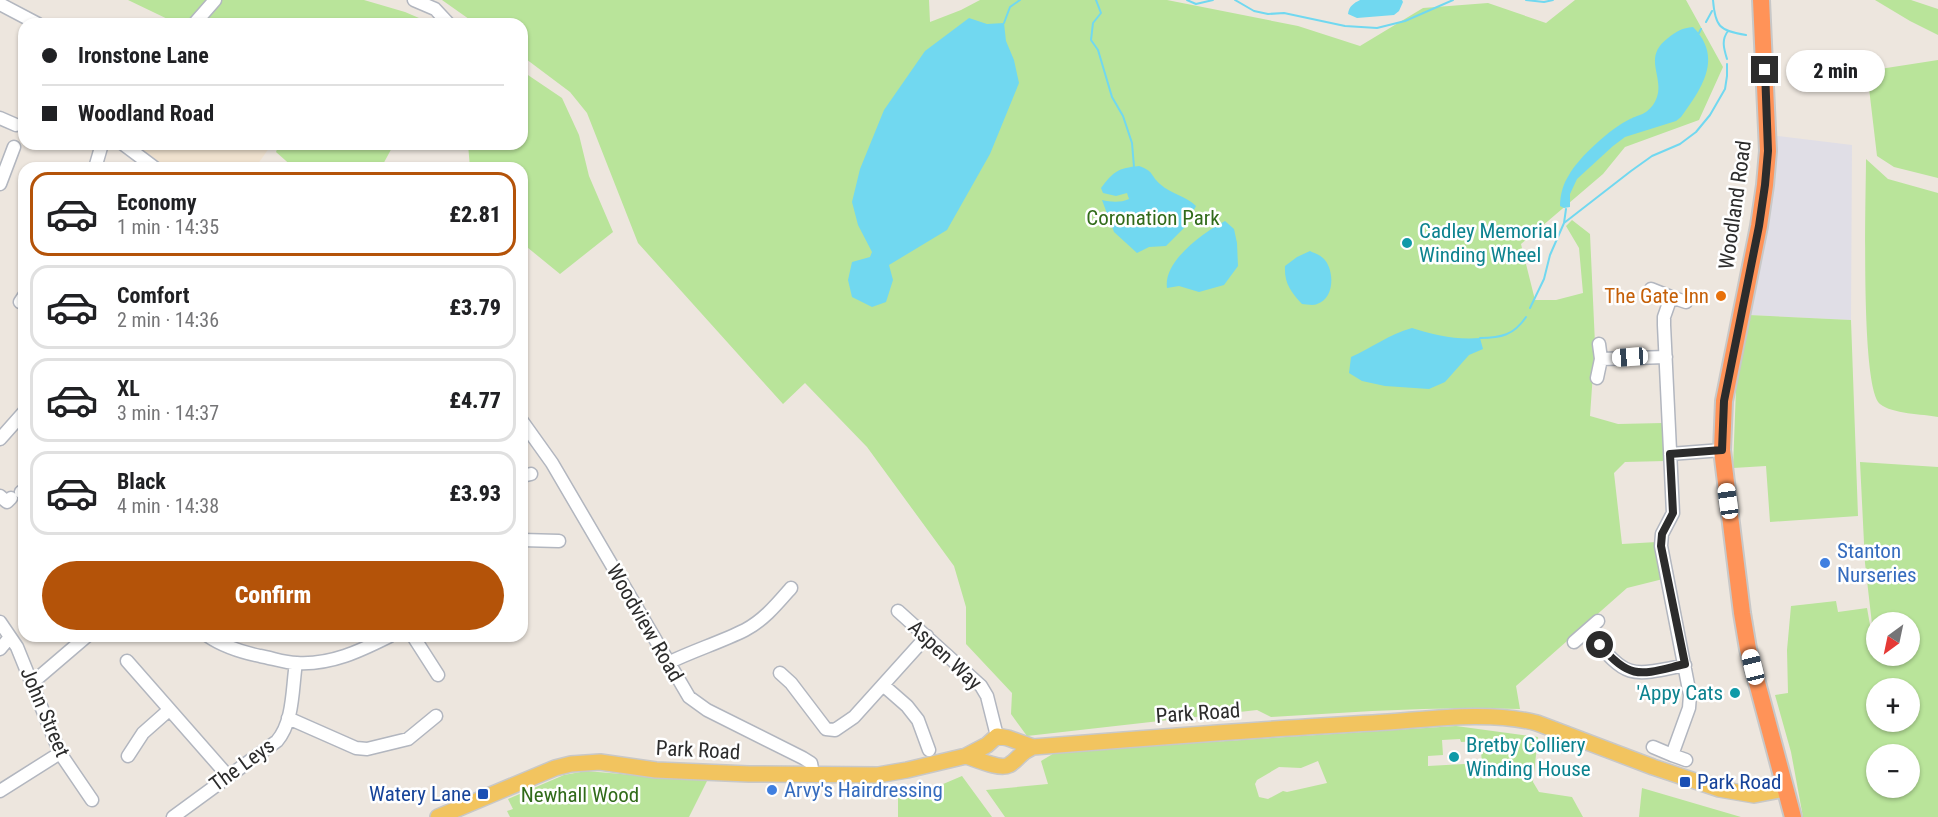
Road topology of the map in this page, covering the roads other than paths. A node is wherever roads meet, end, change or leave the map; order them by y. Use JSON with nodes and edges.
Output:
{"nodes":[{"id":1,"x":215,"y":0,"type":"edge"},
{"id":2,"x":414,"y":0,"type":"edge"},
{"id":3,"x":1761,"y":0,"type":"edge"},
{"id":4,"x":0,"y":4,"type":"edge"},
{"id":5,"x":27,"y":18,"type":"edge"},
{"id":6,"x":199,"y":18,"type":"edge"},
{"id":7,"x":443,"y":18,"type":"edge"},
{"id":8,"x":0,"y":118,"type":"edge"},
{"id":9,"x":15,"y":125,"type":"dead end"},
{"id":10,"x":14,"y":147,"type":"dead end"},
{"id":11,"x":131,"y":150,"type":"edge"},
{"id":12,"x":147,"y":162,"type":"edge"},
{"id":13,"x":0,"y":184,"type":"edge"},
{"id":14,"x":1651,"y":289,"type":"dead end"},
{"id":15,"x":1671,"y":297,"type":"junction"},
{"id":16,"x":1686,"y":302,"type":"dead end"},
{"id":17,"x":1599,"y":344,"type":"dead end"},
{"id":18,"x":1666,"y":357,"type":"junction"},
{"id":19,"x":1601,"y":359,"type":"junction"},
{"id":20,"x":1597,"y":378,"type":"dead end"},
{"id":21,"x":18,"y":419,"type":"edge"},
{"id":22,"x":528,"y":429,"type":"edge"},
{"id":23,"x":0,"y":439,"type":"edge"},
{"id":24,"x":1722,"y":450,"type":"junction"},
{"id":25,"x":1670,"y":454,"type":"junction"},
{"id":26,"x":528,"y":540,"type":"edge"},
{"id":27,"x":559,"y":541,"type":"dead end"},
{"id":28,"x":791,"y":588,"type":"dead end"},
{"id":29,"x":898,"y":611,"type":"dead end"},
{"id":30,"x":1598,"y":621,"type":"dead end"},
{"id":31,"x":0,"y":622,"type":"edge"},
{"id":32,"x":1587,"y":631,"type":"junction"},
{"id":33,"x":927,"y":636,"type":"junction"},
{"id":34,"x":10,"y":637,"type":"junction"},
{"id":35,"x":80,"y":642,"type":"edge"},
{"id":36,"x":222,"y":642,"type":"edge"},
{"id":37,"x":378,"y":642,"type":"edge"},
{"id":38,"x":417,"y":642,"type":"edge"},
{"id":39,"x":1574,"y":642,"type":"dead end"},
{"id":40,"x":0,"y":649,"type":"edge"},
{"id":41,"x":127,"y":662,"type":"dead end"},
{"id":42,"x":670,"y":662,"type":"junction"},
{"id":43,"x":296,"y":663,"type":"junction"},
{"id":44,"x":1685,"y":664,"type":"junction"},
{"id":45,"x":780,"y":673,"type":"dead end"},
{"id":46,"x":438,"y":675,"type":"dead end"},
{"id":47,"x":32,"y":682,"type":"junction"},
{"id":48,"x":883,"y":685,"type":"junction"},
{"id":49,"x":169,"y":710,"type":"junction"},
{"id":50,"x":436,"y":716,"type":"dead end"},
{"id":51,"x":288,"y":718,"type":"junction"},
{"id":52,"x":999,"y":741,"type":"junction"},
{"id":53,"x":1033,"y":747,"type":"junction"},
{"id":54,"x":1653,"y":747,"type":"dead end"},
{"id":55,"x":929,"y":750,"type":"dead end"},
{"id":56,"x":60,"y":753,"type":"junction"},
{"id":57,"x":1672,"y":754,"type":"junction"},
{"id":58,"x":128,"y":756,"type":"dead end"},
{"id":59,"x":966,"y":756,"type":"junction"},
{"id":60,"x":1015,"y":759,"type":"junction"},
{"id":61,"x":1686,"y":760,"type":"dead end"},
{"id":62,"x":992,"y":764,"type":"junction"},
{"id":63,"x":813,"y":774,"type":"junction"},
{"id":64,"x":228,"y":776,"type":"junction"},
{"id":65,"x":1785,"y":789,"type":"junction"},
{"id":66,"x":0,"y":791,"type":"edge"},
{"id":67,"x":92,"y":800,"type":"dead end"},
{"id":68,"x":173,"y":817,"type":"edge"},
{"id":69,"x":438,"y":817,"type":"edge"},
{"id":70,"x":1793,"y":817,"type":"edge"}],
"edges":[{"from":1,"to":6,"type":"street"},
{"from":2,"to":7,"type":"street"},
{"from":3,"to":24,"type":"highway","name":"Woodland Road"},
{"from":4,"to":5,"type":"street"},
{"from":8,"to":9,"type":"street"},
{"from":10,"to":13,"type":"street"},
{"from":11,"to":12,"type":"street"},
{"from":14,"to":15,"type":"street"},
{"from":15,"to":16,"type":"street"},
{"from":15,"to":18,"type":"street"},
{"from":17,"to":19,"type":"street"},
{"from":18,"to":19,"type":"street"},
{"from":18,"to":25,"type":"street"},
{"from":19,"to":20,"type":"street"},
{"from":21,"to":23,"type":"street"},
{"from":22,"to":42,"type":"street","name":"Woodview Road"},
{"from":24,"to":25,"type":"street"},
{"from":24,"to":65,"type":"highway","name":"Woodland Road"},
{"from":25,"to":44,"type":"street"},
{"from":26,"to":27,"type":"street"},
{"from":28,"to":42,"type":"street"},
{"from":29,"to":33,"type":"street","name":"Aspen Way"},
{"from":30,"to":32,"type":"street"},
{"from":31,"to":34,"type":"street","name":"John Street"},
{"from":32,"to":39,"type":"street"},
{"from":32,"to":44,"type":"street"},
{"from":33,"to":48,"type":"street"},
{"from":33,"to":52,"type":"street","name":"Aspen Way"},
{"from":34,"to":40,"type":"street"},
{"from":34,"to":47,"type":"street","name":"John Street"},
{"from":35,"to":47,"type":"street"},
{"from":36,"to":43,"type":"street"},
{"from":37,"to":43,"type":"street"},
{"from":38,"to":46,"type":"street"},
{"from":41,"to":49,"type":"street"},
{"from":42,"to":63,"type":"street","name":"Woodview Road"},
{"from":43,"to":51,"type":"street","name":"The Leys"},
{"from":44,"to":57,"type":"street"},
{"from":45,"to":48,"type":"street"},
{"from":47,"to":56,"type":"street","name":"John Street"},
{"from":48,"to":55,"type":"street"},
{"from":49,"to":58,"type":"street"},
{"from":49,"to":64,"type":"street"},
{"from":50,"to":51,"type":"street"},
{"from":51,"to":64,"type":"street","name":"The Leys"},
{"from":52,"to":53,"type":"main road","name":"Park Road"},
{"from":52,"to":59,"type":"main road","name":"Park Road"},
{"from":52,"to":60,"type":"main road"},
{"from":52,"to":62,"type":"main road"},
{"from":53,"to":60,"type":"main road","name":"Park Road"},
{"from":53,"to":65,"type":"main road","name":"Park Road"},
{"from":54,"to":57,"type":"street"},
{"from":56,"to":66,"type":"street"},
{"from":56,"to":67,"type":"street","name":"John Street"},
{"from":57,"to":61,"type":"street"},
{"from":59,"to":62,"type":"main road","name":"Park Road"},
{"from":59,"to":63,"type":"main road","name":"Park Road"},
{"from":60,"to":62,"type":"main road","name":"Park Road"},
{"from":63,"to":69,"type":"main road","name":"Park Road"},
{"from":64,"to":68,"type":"street","name":"The Leys"},
{"from":65,"to":70,"type":"highway","name":"Woodland Road"}]}
